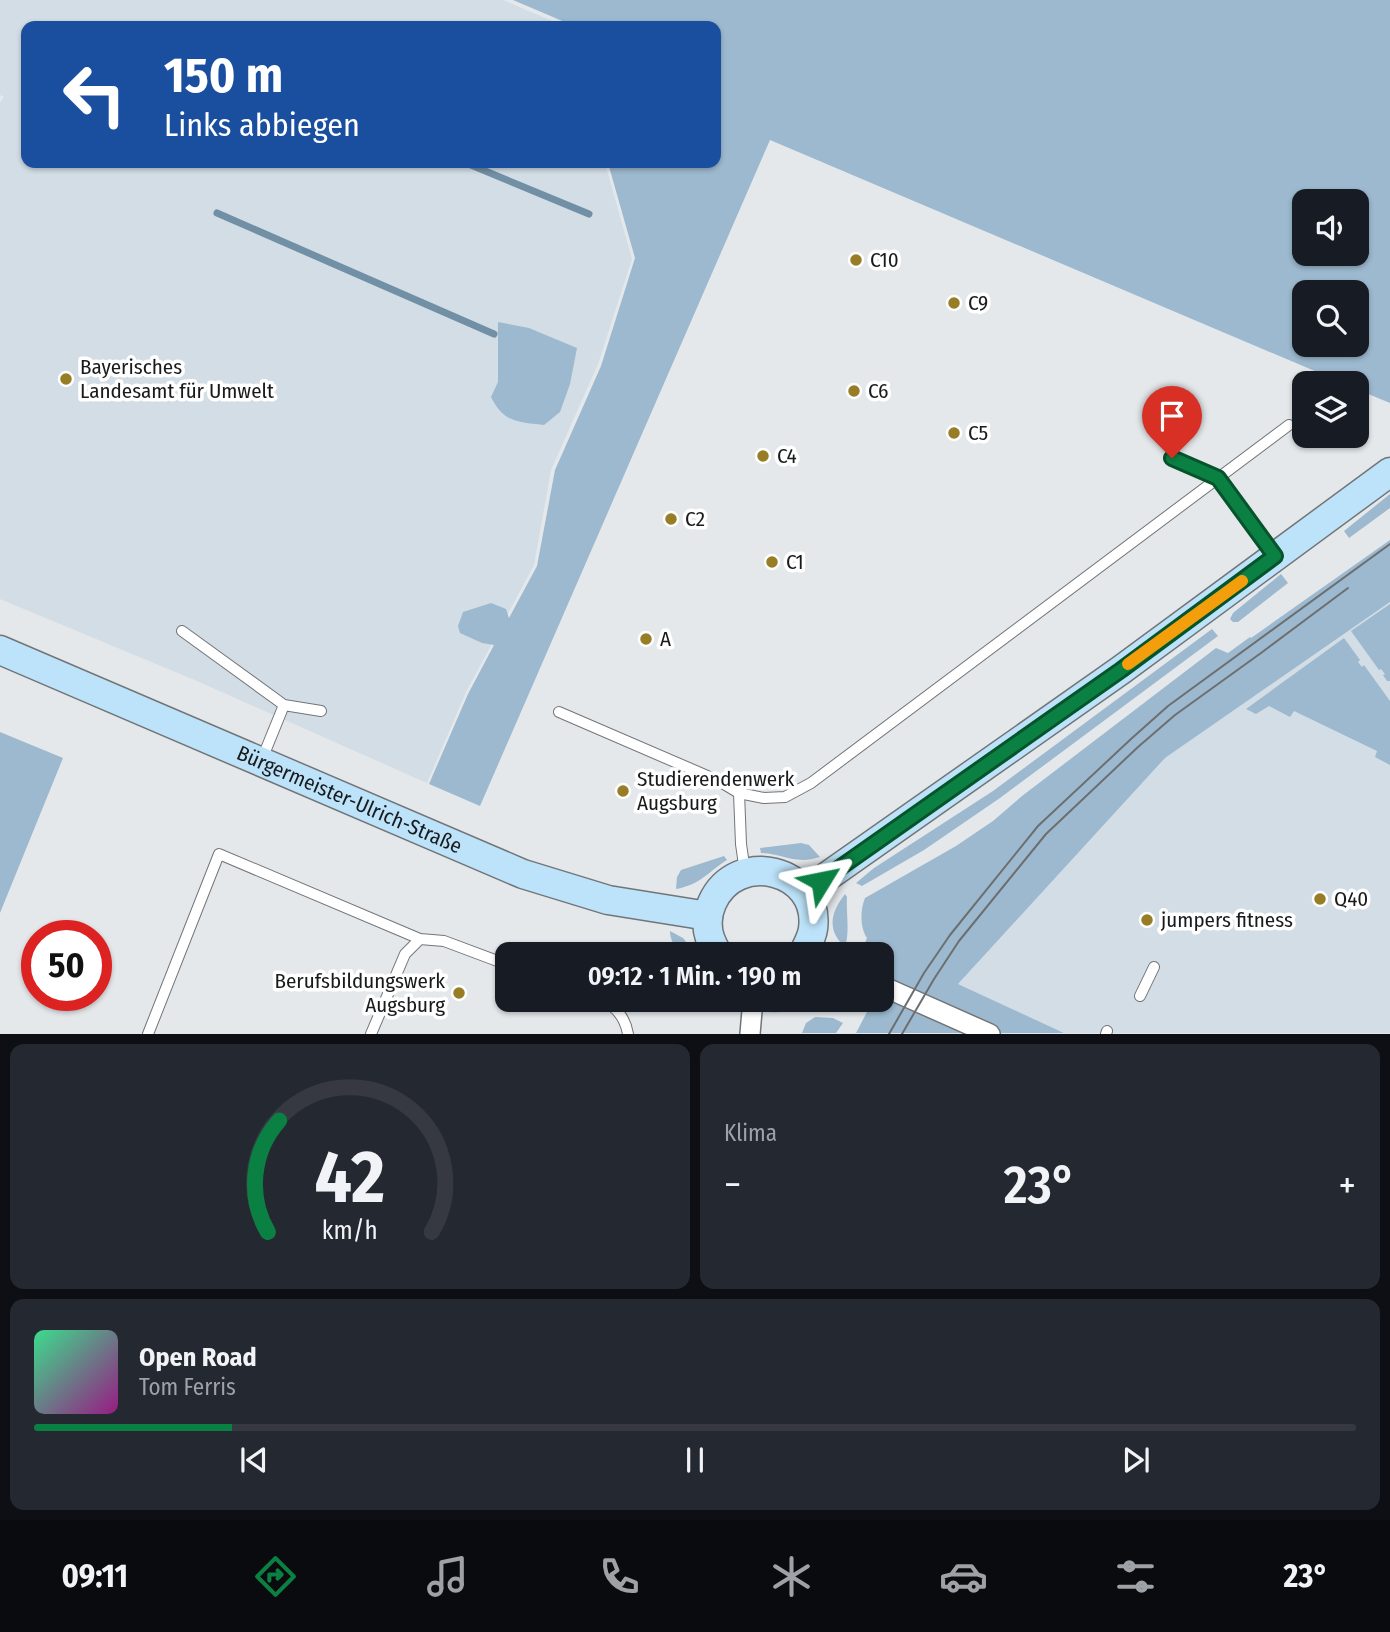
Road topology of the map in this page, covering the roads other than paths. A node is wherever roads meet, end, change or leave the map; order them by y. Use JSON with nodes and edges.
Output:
{"nodes":[{"id":1,"x":1289,"y":425,"type":"dead end"},
{"id":2,"x":1172,"y":458,"type":"dead end"},
{"id":3,"x":1390,"y":472,"type":"edge"},
{"id":4,"x":1218,"y":478,"type":"junction"},
{"id":5,"x":1275,"y":556,"type":"junction"},
{"id":6,"x":182,"y":631,"type":"dead end"},
{"id":7,"x":0,"y":650,"type":"edge"},
{"id":8,"x":284,"y":705,"type":"junction"},
{"id":9,"x":321,"y":711,"type":"dead end"},
{"id":10,"x":559,"y":712,"type":"dead end"},
{"id":11,"x":261,"y":763,"type":"junction"},
{"id":12,"x":739,"y":793,"type":"junction"},
{"id":13,"x":745,"y":872,"type":"junction"},
{"id":14,"x":805,"y":892,"type":"junction"},
{"id":15,"x":708,"y":916,"type":"junction"},
{"id":16,"x":420,"y":939,"type":"junction"},
{"id":17,"x":712,"y":942,"type":"edge"},
{"id":18,"x":811,"y":942,"type":"edge"},
{"id":19,"x":495,"y":960,"type":"edge"},
{"id":20,"x":1154,"y":967,"type":"dead end"},
{"id":21,"x":894,"y":991,"type":"edge"},
{"id":22,"x":1140,"y":996,"type":"dead end"},
{"id":23,"x":618,"y":1012,"type":"edge"},
{"id":24,"x":752,"y":1012,"type":"edge"},
{"id":25,"x":148,"y":1034,"type":"edge"},
{"id":26,"x":371,"y":1034,"type":"edge"},
{"id":27,"x":628,"y":1034,"type":"edge"},
{"id":28,"x":750,"y":1034,"type":"edge"},
{"id":29,"x":990,"y":1034,"type":"edge"}],
"edges":[{"from":1,"to":4,"type":"lane"},
{"from":2,"to":4,"type":"lane"},
{"from":3,"to":5,"type":"main road"},
{"from":4,"to":5,"type":"lane"},
{"from":4,"to":12,"type":"lane"},
{"from":5,"to":14,"type":"main road"},
{"from":6,"to":8,"type":"lane"},
{"from":7,"to":11,"type":"main road","name":"Bürgermeister-Ulrich-Straße"},
{"from":8,"to":9,"type":"lane"},
{"from":8,"to":11,"type":"lane"},
{"from":10,"to":12,"type":"lane"},
{"from":11,"to":15,"type":"main road","name":"Bürgermeister-Ulrich-Straße"},
{"from":12,"to":13,"type":"lane"},
{"from":13,"to":14,"type":"main road"},
{"from":13,"to":15,"type":"main road"},
{"from":14,"to":18,"type":"main road"},
{"from":15,"to":17,"type":"main road"},
{"from":16,"to":19,"type":"lane"},
{"from":16,"to":25,"type":"lane"},
{"from":16,"to":26,"type":"lane"},
{"from":20,"to":22,"type":"lane"},
{"from":21,"to":29,"type":"street"},
{"from":23,"to":27,"type":"lane"},
{"from":24,"to":28,"type":"street"}]}
